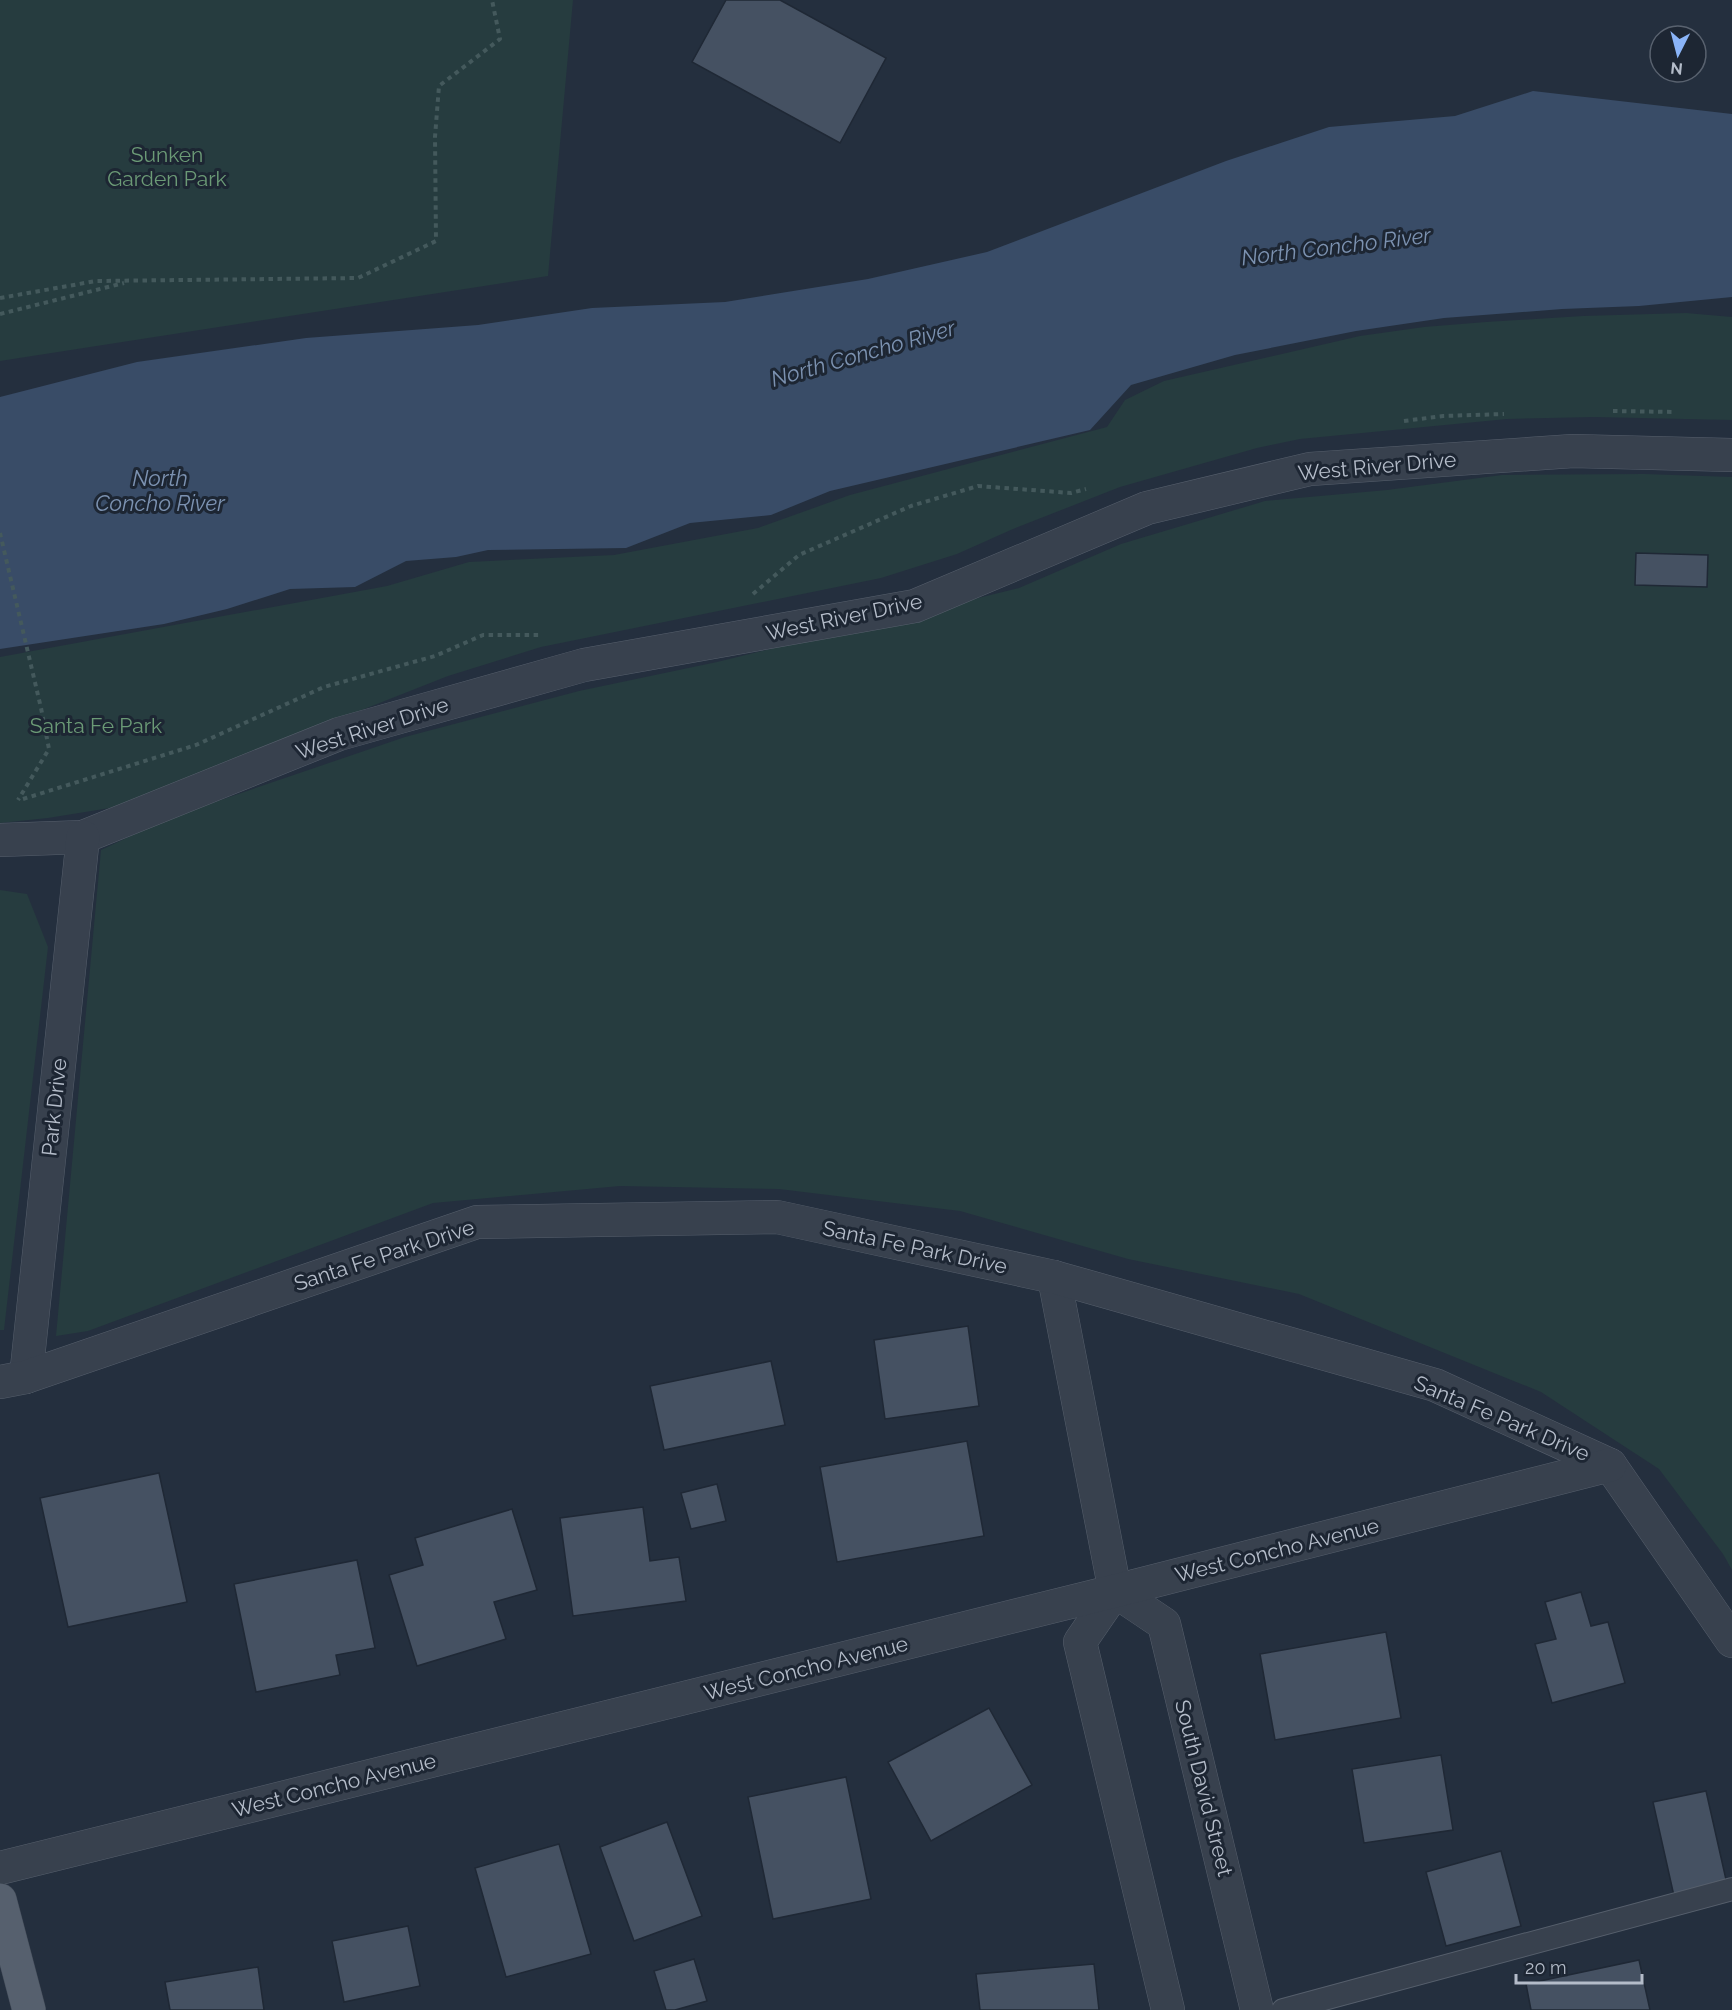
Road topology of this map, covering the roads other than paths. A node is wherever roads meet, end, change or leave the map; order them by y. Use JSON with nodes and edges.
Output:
{"nodes":[{"id":1,"x":1732,"y":455,"type":"edge"},
{"id":2,"x":83,"y":837,"type":"junction"},
{"id":3,"x":0,"y":840,"type":"edge"},
{"id":4,"x":1054,"y":1277,"type":"junction"},
{"id":5,"x":13,"y":1380,"type":"edge"},
{"id":6,"x":1610,"y":1465,"type":"junction"},
{"id":7,"x":1115,"y":1592,"type":"junction"},
{"id":8,"x":1732,"y":1641,"type":"edge"},
{"id":9,"x":0,"y":1868,"type":"edge"},
{"id":10,"x":1732,"y":1889,"type":"edge"},
{"id":11,"x":0,"y":1900,"type":"edge"},
{"id":12,"x":29,"y":2010,"type":"edge"},
{"id":13,"x":1168,"y":2010,"type":"edge"},
{"id":14,"x":1257,"y":2010,"type":"edge"},
{"id":15,"x":1283,"y":2010,"type":"edge"}],
"edges":[{"from":1,"to":2,"type":"street","name":"West River Drive"},
{"from":2,"to":3,"type":"street","name":"West River Drive"},
{"from":2,"to":5,"type":"street","name":"Park Drive"},
{"from":4,"to":5,"type":"street","name":"Santa Fe Park Drive"},
{"from":4,"to":6,"type":"street","name":"Santa Fe Park Drive"},
{"from":4,"to":7,"type":"street"},
{"from":6,"to":7,"type":"street","name":"West Concho Avenue"},
{"from":6,"to":8,"type":"street","name":"Santa Fe Park Drive"},
{"from":7,"to":9,"type":"street","name":"West Concho Avenue"},
{"from":7,"to":13,"type":"street"},
{"from":7,"to":14,"type":"street","name":"South David Street"},
{"from":10,"to":15,"type":"lane"},
{"from":11,"to":12,"type":"main road"}]}
